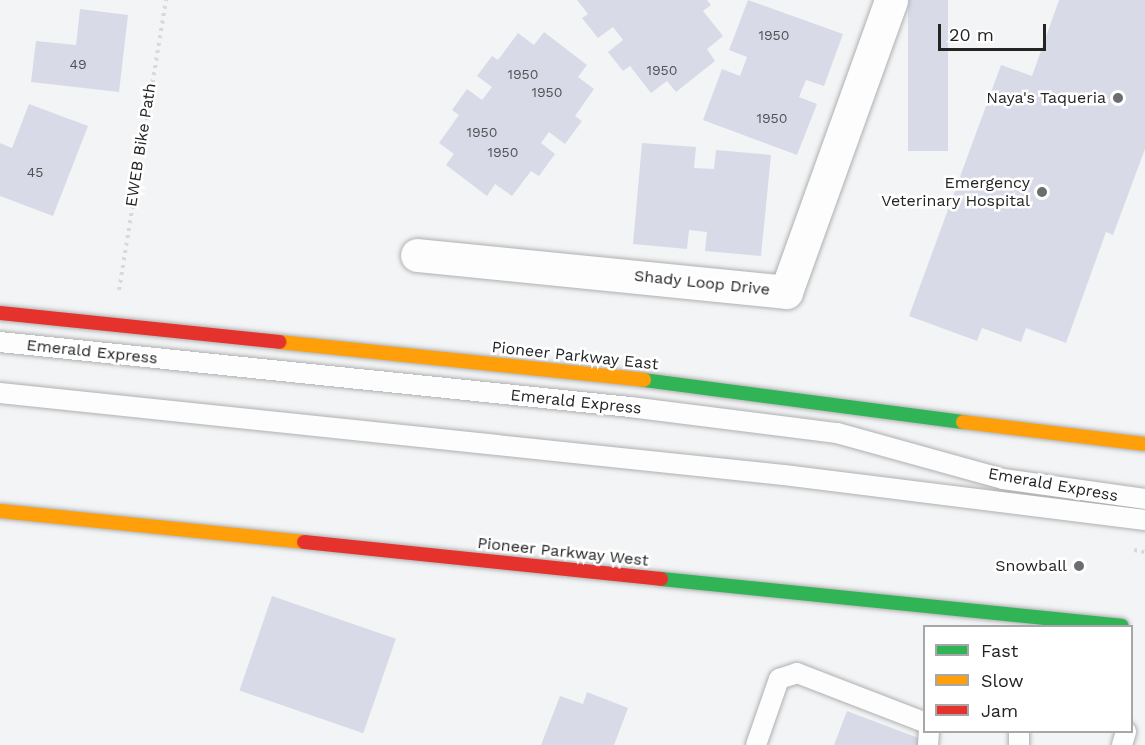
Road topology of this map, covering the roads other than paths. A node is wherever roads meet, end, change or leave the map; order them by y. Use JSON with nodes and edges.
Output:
{"nodes":[{"id":1,"x":891,"y":0,"type":"edge"},
{"id":2,"x":417,"y":255,"type":"dead end"},
{"id":3,"x":0,"y":313,"type":"edge"},
{"id":4,"x":0,"y":342,"type":"edge"},
{"id":5,"x":0,"y":393,"type":"edge"},
{"id":6,"x":1145,"y":444,"type":"edge"},
{"id":7,"x":1145,"y":499,"type":"edge"},
{"id":8,"x":0,"y":512,"type":"edge"},
{"id":9,"x":1145,"y":520,"type":"edge"},
{"id":10,"x":1102,"y":625,"type":"edge"},
{"id":11,"x":923,"y":722,"type":"edge"},
{"id":12,"x":756,"y":745,"type":"edge"}],
"edges":[{"from":1,"to":2,"type":"street","name":"Shady Loop Drive"},
{"from":3,"to":6,"type":"main road","name":"Pioneer Parkway East"},
{"from":4,"to":7,"type":"lane","name":"Emerald Express"},
{"from":5,"to":9,"type":"lane","name":"Emerald Express"},
{"from":8,"to":10,"type":"main road","name":"Pioneer Parkway West"},
{"from":11,"to":12,"type":"lane"}]}
